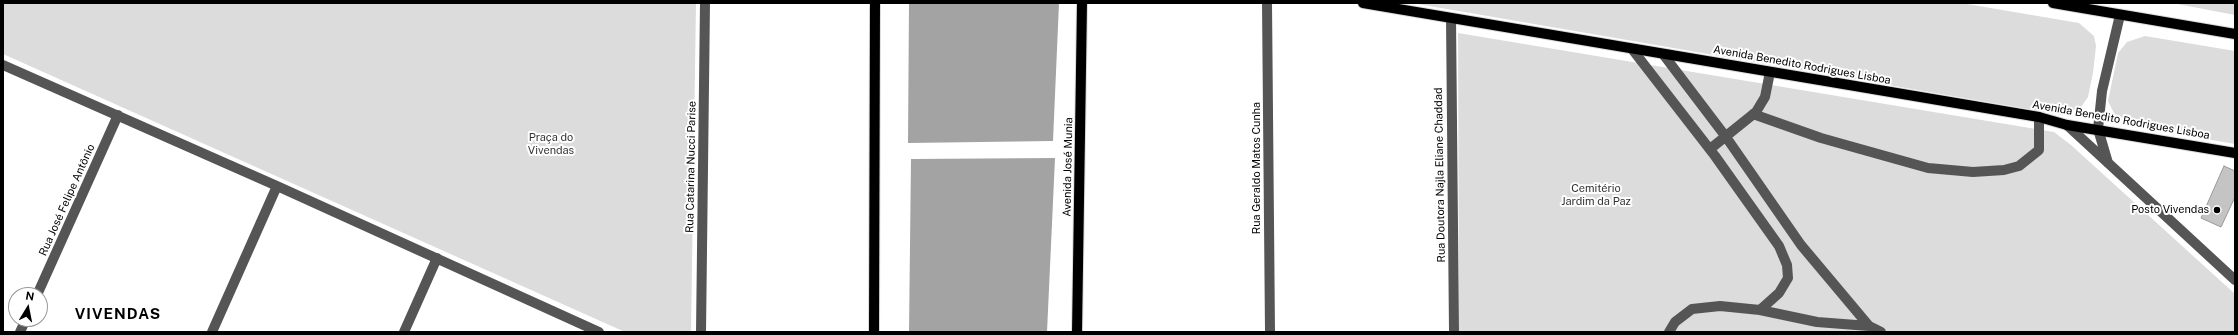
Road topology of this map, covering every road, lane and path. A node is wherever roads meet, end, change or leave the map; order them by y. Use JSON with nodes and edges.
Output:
{"nodes":[{"id":1,"x":705,"y":3,"type":"edge"},
{"id":2,"x":876,"y":3,"type":"edge"},
{"id":3,"x":1082,"y":3,"type":"edge"},
{"id":4,"x":1268,"y":3,"type":"edge"},
{"id":5,"x":1364,"y":3,"type":"edge"},
{"id":6,"x":2053,"y":3,"type":"edge"},
{"id":7,"x":2120,"y":15,"type":"junction"},
{"id":8,"x":1451,"y":18,"type":"junction"},
{"id":9,"x":2235,"y":34,"type":"edge"},
{"id":10,"x":1632,"y":49,"type":"junction"},
{"id":11,"x":1663,"y":54,"type":"junction"},
{"id":12,"x":3,"y":65,"type":"edge"},
{"id":13,"x":1770,"y":72,"type":"junction"},
{"id":14,"x":1753,"y":114,"type":"junction"},
{"id":15,"x":118,"y":115,"type":"junction"},
{"id":16,"x":2039,"y":117,"type":"junction"},
{"id":17,"x":2067,"y":125,"type":"junction"},
{"id":18,"x":2098,"y":128,"type":"junction"},
{"id":19,"x":1726,"y":137,"type":"junction"},
{"id":20,"x":1710,"y":149,"type":"junction"},
{"id":21,"x":2235,"y":153,"type":"edge"},
{"id":22,"x":2109,"y":164,"type":"junction"},
{"id":23,"x":278,"y":186,"type":"junction"},
{"id":24,"x":437,"y":258,"type":"junction"},
{"id":25,"x":2235,"y":280,"type":"edge"},
{"id":26,"x":41,"y":287,"type":"edge"},
{"id":27,"x":1760,"y":310,"type":"junction"},
{"id":28,"x":1869,"y":326,"type":"junction"},
{"id":29,"x":212,"y":332,"type":"edge"},
{"id":30,"x":404,"y":332,"type":"edge"},
{"id":31,"x":598,"y":332,"type":"edge"},
{"id":32,"x":701,"y":332,"type":"edge"},
{"id":33,"x":874,"y":332,"type":"edge"},
{"id":34,"x":1077,"y":332,"type":"edge"},
{"id":35,"x":1270,"y":332,"type":"edge"},
{"id":36,"x":1454,"y":332,"type":"edge"},
{"id":37,"x":1669,"y":332,"type":"edge"},
{"id":38,"x":1881,"y":332,"type":"edge"}],
"edges":[{"from":1,"to":32,"type":"street","name":"Rua Catarina Nucci Parise"},
{"from":2,"to":33,"type":"main road"},
{"from":3,"to":34,"type":"main road","name":"Avenida José Munia"},
{"from":4,"to":35,"type":"street","name":"Rua Geraldo Matos Cunha"},
{"from":5,"to":8,"type":"main road","name":"Avenida Benedito Rodrigues Lisboa"},
{"from":6,"to":7,"type":"main road"},
{"from":7,"to":9,"type":"main road"},
{"from":7,"to":18,"type":"street"},
{"from":8,"to":10,"type":"main road","name":"Avenida Benedito Rodrigues Lisboa"},
{"from":8,"to":36,"type":"street","name":"Rua Doutora Najla Eliane Chaddad"},
{"from":10,"to":11,"type":"main road","name":"Avenida Benedito Rodrigues Lisboa"},
{"from":10,"to":20,"type":"street"},
{"from":11,"to":13,"type":"main road","name":"Avenida Benedito Rodrigues Lisboa"},
{"from":11,"to":19,"type":"street"},
{"from":12,"to":15,"type":"street"},
{"from":13,"to":14,"type":"street"},
{"from":13,"to":16,"type":"main road","name":"Avenida Benedito Rodrigues Lisboa"},
{"from":14,"to":16,"type":"street"},
{"from":14,"to":19,"type":"street"},
{"from":15,"to":23,"type":"street"},
{"from":15,"to":26,"type":"street","name":"Rua José Felipe Antônio"},
{"from":16,"to":17,"type":"main road","name":"Avenida Benedito Rodrigues Lisboa"},
{"from":17,"to":18,"type":"main road","name":"Avenida Benedito Rodrigues Lisboa"},
{"from":17,"to":22,"type":"street"},
{"from":18,"to":21,"type":"main road","name":"Avenida Benedito Rodrigues Lisboa"},
{"from":18,"to":22,"type":"street"},
{"from":19,"to":20,"type":"street"},
{"from":19,"to":28,"type":"street"},
{"from":20,"to":27,"type":"street"},
{"from":22,"to":25,"type":"street"},
{"from":23,"to":24,"type":"street"},
{"from":23,"to":29,"type":"street"},
{"from":24,"to":30,"type":"street"},
{"from":24,"to":31,"type":"street"},
{"from":27,"to":28,"type":"street"},
{"from":27,"to":37,"type":"street"},
{"from":28,"to":38,"type":"street"}]}
